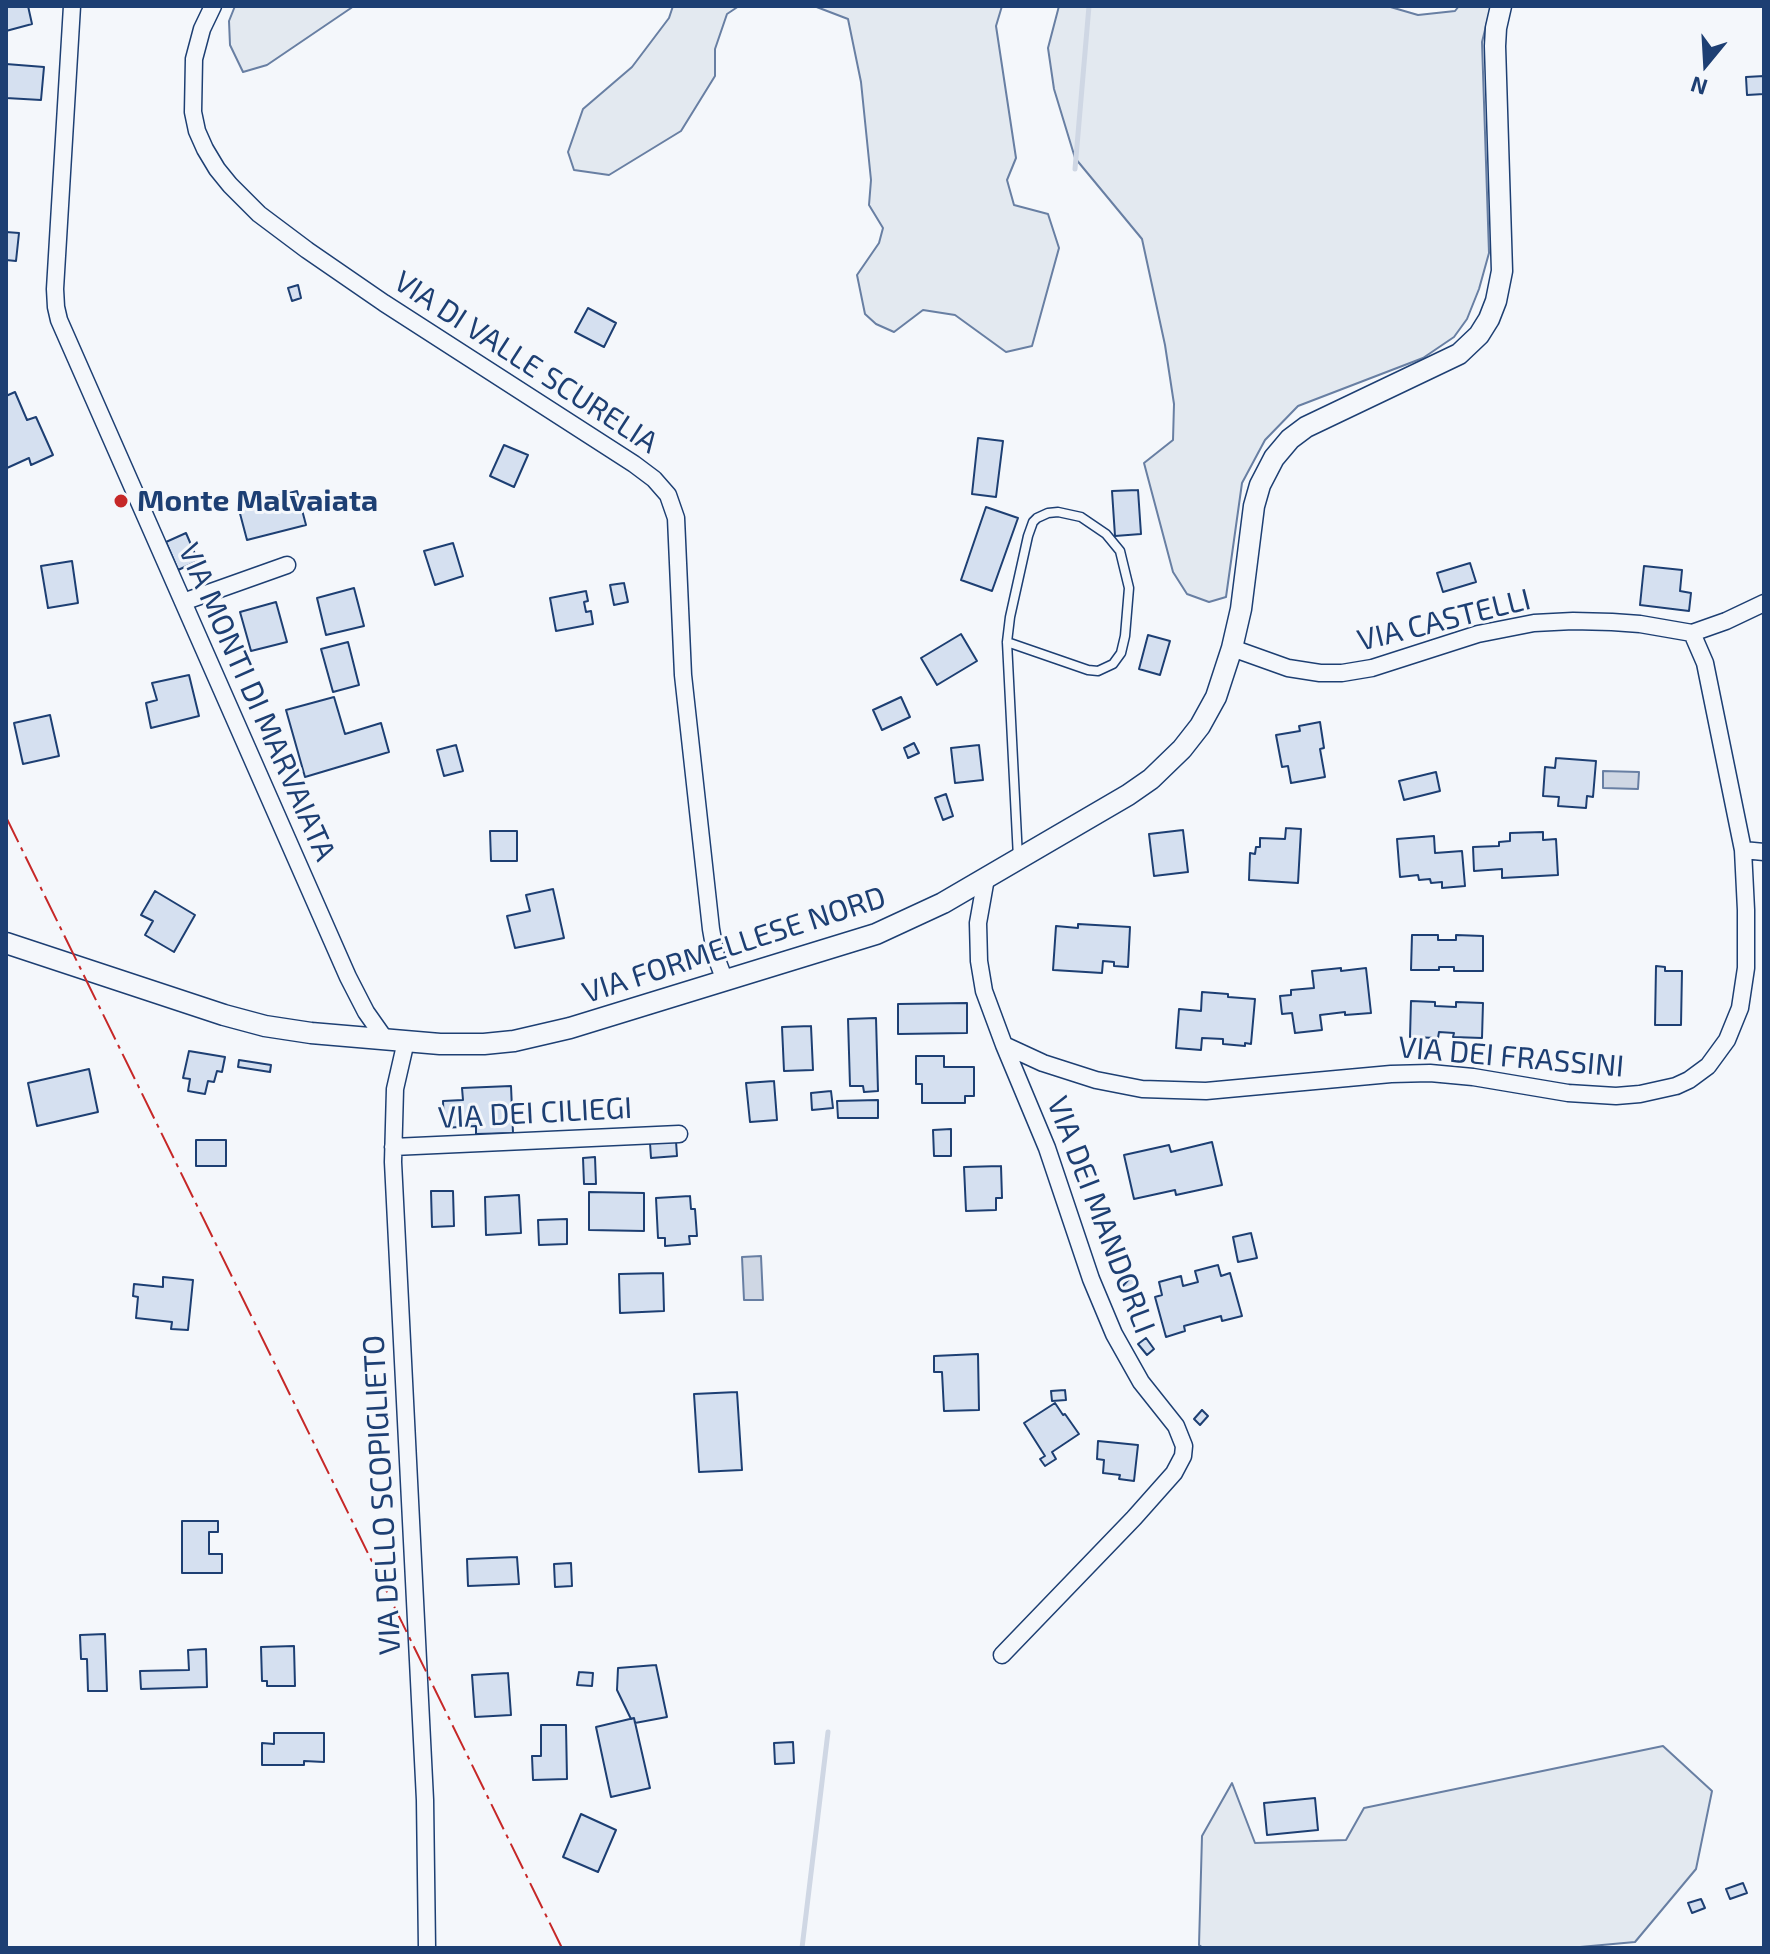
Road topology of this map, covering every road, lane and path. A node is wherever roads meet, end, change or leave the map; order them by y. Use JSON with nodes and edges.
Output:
{"nodes":[{"id":1,"x":72,"y":6,"type":"edge"},
{"id":2,"x":213,"y":6,"type":"edge"},
{"id":3,"x":1501,"y":6,"type":"edge"},
{"id":4,"x":287,"y":565,"type":"dead end"},
{"id":5,"x":183,"y":602,"type":"junction"},
{"id":6,"x":1764,"y":603,"type":"edge"},
{"id":7,"x":1692,"y":633,"type":"junction"},
{"id":8,"x":1007,"y":642,"type":"junction"},
{"id":9,"x":1232,"y":648,"type":"junction"},
{"id":10,"x":1743,"y":850,"type":"junction"},
{"id":11,"x":1764,"y":852,"type":"edge"},
{"id":12,"x":1019,"y":859,"type":"junction"},
{"id":13,"x":986,"y":878,"type":"junction"},
{"id":14,"x":6,"y":943,"type":"edge"},
{"id":15,"x":725,"y":981,"type":"junction"},
{"id":16,"x":385,"y":1039,"type":"junction"},
{"id":17,"x":406,"y":1041,"type":"junction"},
{"id":18,"x":1004,"y":1045,"type":"junction"},
{"id":19,"x":1035,"y":1060,"type":"joint"},
{"id":20,"x":679,"y":1134,"type":"dead end"},
{"id":21,"x":393,"y":1147,"type":"junction"},
{"id":22,"x":1002,"y":1655,"type":"dead end"},
{"id":23,"x":427,"y":1948,"type":"edge"}],
"edges":[{"from":1,"to":5,"type":"street","name":"VIA MONTI DI MARVAIATA"},
{"from":2,"to":15,"type":"street","name":"VIA DI VALLE SCURELIA"},
{"from":3,"to":9,"type":"street","name":"VIA FORMELLESE NORD"},
{"from":4,"to":5,"type":"street"},
{"from":5,"to":16,"type":"street","name":"VIA MONTI DI MARVAIATA"},
{"from":6,"to":7,"type":"street"},
{"from":7,"to":9,"type":"street","name":"VIA CASTELLI"},
{"from":7,"to":10,"type":"street","name":"VIA DEI FRASSINI"},
{"from":8,"to":8,"type":"lane"},
{"from":8,"to":12,"type":"lane"},
{"from":9,"to":12,"type":"street","name":"VIA FORMELLESE NORD"},
{"from":10,"to":11,"type":"street"},
{"from":10,"to":19,"type":"street","name":"VIA DEI FRASSINI"},
{"from":12,"to":13,"type":"street","name":"VIA FORMELLESE NORD"},
{"from":13,"to":15,"type":"street","name":"VIA FORMELLESE NORD"},
{"from":13,"to":18,"type":"street","name":"VIA DEI MANDORLI"},
{"from":14,"to":16,"type":"street","name":"VIA FORMELLESE NORD"},
{"from":15,"to":17,"type":"street","name":"VIA FORMELLESE NORD"},
{"from":16,"to":17,"type":"street","name":"VIA FORMELLESE NORD"},
{"from":17,"to":21,"type":"street","name":"VIA DELLO SCOPIGLIETO"},
{"from":18,"to":19,"type":"street","name":"VIA DEI MANDORLI"},
{"from":18,"to":22,"type":"street","name":"VIA DEI MANDORLI"},
{"from":20,"to":21,"type":"street","name":"VIA DEI CILIEGI"},
{"from":21,"to":23,"type":"street","name":"VIA DELLO SCOPIGLIETO"}]}
